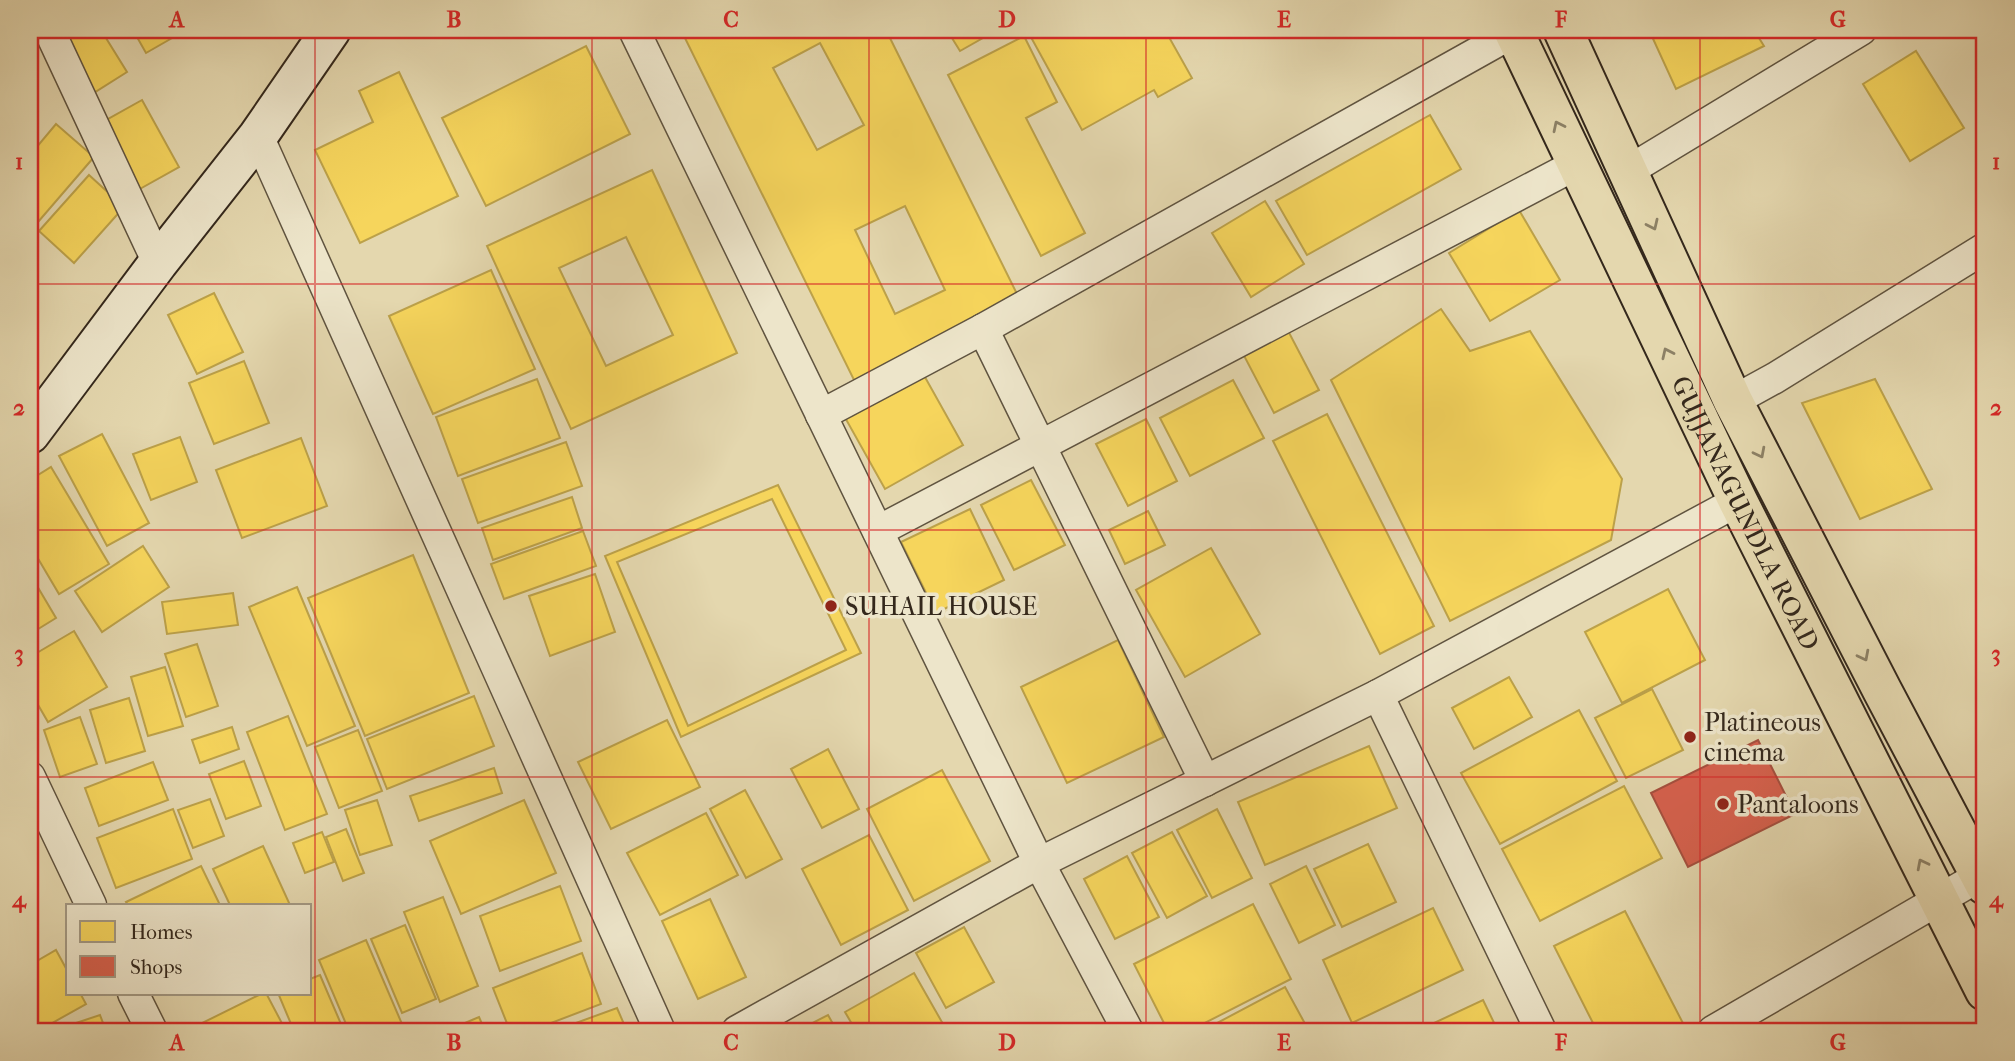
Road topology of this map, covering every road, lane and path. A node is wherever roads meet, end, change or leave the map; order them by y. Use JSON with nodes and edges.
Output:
{"nodes":[{"id":1,"x":49,"y":30,"type":"edge"},
{"id":2,"x":331,"y":30,"type":"edge"},
{"id":3,"x":634,"y":30,"type":"edge"},
{"id":4,"x":1861,"y":30,"type":"edge"},
{"id":5,"x":1569,"y":32,"type":"edge"},
{"id":6,"x":1517,"y":41,"type":"edge"},
{"id":7,"x":258,"y":136,"type":"junction"},
{"id":8,"x":1577,"y":164,"type":"junction"},
{"id":9,"x":1628,"y":171,"type":"junction"},
{"id":10,"x":1985,"y":248,"type":"edge"},
{"id":11,"x":158,"y":262,"type":"junction"},
{"id":12,"x":983,"y":329,"type":"junction"},
{"id":13,"x":1733,"y":401,"type":"junction"},
{"id":14,"x":821,"y":415,"type":"junction"},
{"id":15,"x":30,"y":434,"type":"edge"},
{"id":16,"x":1041,"y":446,"type":"junction"},
{"id":17,"x":1738,"y":501,"type":"junction"},
{"id":18,"x":878,"y":531,"type":"junction"},
{"id":19,"x":1378,"y":695,"type":"junction"},
{"id":20,"x":30,"y":778,"type":"edge"},
{"id":21,"x":1205,"y":781,"type":"junction"},
{"id":22,"x":1039,"y":863,"type":"junction"},
{"id":23,"x":1984,"y":878,"type":"edge"},
{"id":24,"x":1940,"y":900,"type":"junction"},
{"id":25,"x":91,"y":904,"type":"edge"},
{"id":26,"x":1985,"y":991,"type":"edge"},
{"id":27,"x":134,"y":995,"type":"edge"},
{"id":28,"x":152,"y":1031,"type":"edge"},
{"id":29,"x":660,"y":1031,"type":"edge"},
{"id":30,"x":737,"y":1031,"type":"edge"},
{"id":31,"x":1128,"y":1031,"type":"edge"},
{"id":32,"x":1541,"y":1031,"type":"edge"},
{"id":33,"x":1713,"y":1031,"type":"edge"}],
"edges":[{"from":1,"to":11,"type":"street"},
{"from":2,"to":7,"type":"street"},
{"from":3,"to":14,"type":"street"},
{"from":4,"to":9,"type":"street"},
{"from":5,"to":6,"type":"street"},
{"from":5,"to":9,"type":"main road","name":"GUJJANAGUNDLA ROAD"},
{"from":8,"to":6,"type":"main road","name":"GUJJANAGUNDLA ROAD","one_way":true},
{"from":6,"to":12,"type":"street"},
{"from":7,"to":11,"type":"street"},
{"from":7,"to":29,"type":"street"},
{"from":8,"to":16,"type":"street"},
{"from":17,"to":8,"type":"main road","name":"GUJJANAGUNDLA ROAD","one_way":true},
{"from":9,"to":13,"type":"main road","name":"GUJJANAGUNDLA ROAD","one_way":true},
{"from":10,"to":13,"type":"street"},
{"from":11,"to":15,"type":"street"},
{"from":12,"to":14,"type":"street"},
{"from":12,"to":16,"type":"street"},
{"from":13,"to":23,"type":"main road","name":"GUJJANAGUNDLA ROAD","one_way":true},
{"from":14,"to":18,"type":"street"},
{"from":16,"to":18,"type":"street"},
{"from":16,"to":21,"type":"street"},
{"from":17,"to":19,"type":"street"},
{"from":24,"to":17,"type":"main road","name":"GUJJANAGUNDLA ROAD","one_way":true},
{"from":18,"to":22,"type":"street"},
{"from":19,"to":21,"type":"street"},
{"from":19,"to":32,"type":"street"},
{"from":20,"to":25,"type":"street"},
{"from":21,"to":22,"type":"street"},
{"from":22,"to":30,"type":"street"},
{"from":22,"to":31,"type":"street"},
{"from":23,"to":24,"type":"street"},
{"from":24,"to":26,"type":"main road","name":"GUJJANAGUNDLA ROAD"},
{"from":24,"to":33,"type":"street"},
{"from":27,"to":28,"type":"street"}]}
